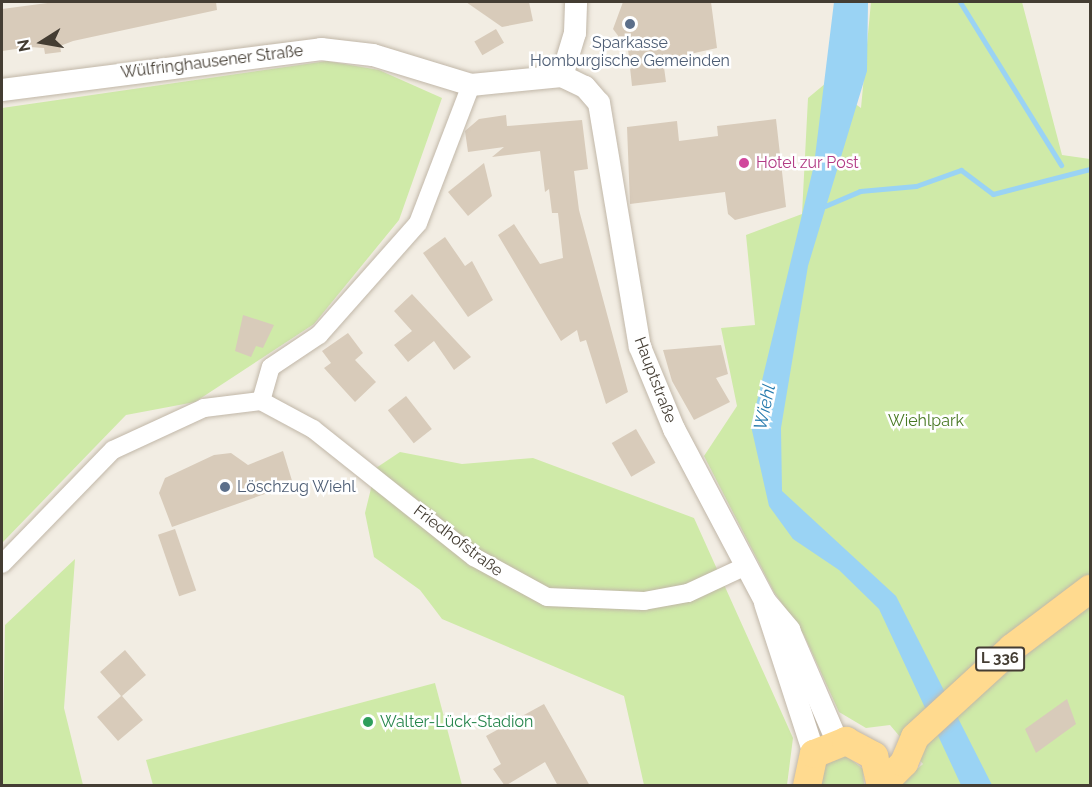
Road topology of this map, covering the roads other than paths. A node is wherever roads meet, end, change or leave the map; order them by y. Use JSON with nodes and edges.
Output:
{"nodes":[{"id":1,"x":576,"y":2,"type":"edge"},
{"id":2,"x":562,"y":76,"type":"junction"},
{"id":3,"x":471,"y":85,"type":"junction"},
{"id":4,"x":2,"y":90,"type":"edge"},
{"id":5,"x":261,"y":401,"type":"junction"},
{"id":6,"x":2,"y":564,"type":"edge"},
{"id":7,"x":748,"y":565,"type":"junction"},
{"id":8,"x":1090,"y":589,"type":"edge"},
{"id":9,"x":915,"y":737,"type":"junction"},
{"id":10,"x":838,"y":747,"type":"junction"},
{"id":11,"x":807,"y":786,"type":"edge"},
{"id":12,"x":881,"y":786,"type":"edge"}],
"edges":[{"from":1,"to":2,"type":"street"},
{"from":2,"to":3,"type":"street","name":"Wülfringhausener Straße"},
{"from":2,"to":7,"type":"street","name":"Hauptstraße"},
{"from":3,"to":4,"type":"street","name":"Wülfringhausener Straße"},
{"from":3,"to":5,"type":"street"},
{"from":5,"to":6,"type":"street"},
{"from":5,"to":7,"type":"street","name":"Friedhofstraße"},
{"from":7,"to":10,"type":"street","name":"Hauptstraße"},
{"from":8,"to":9,"type":"main road","number":"L 336"},
{"from":9,"to":10,"type":"main road"},
{"from":9,"to":12,"type":"main road","number":"L 336"},
{"from":10,"to":11,"type":"main road"},
{"from":10,"to":12,"type":"main road","number":"L 336"}]}
